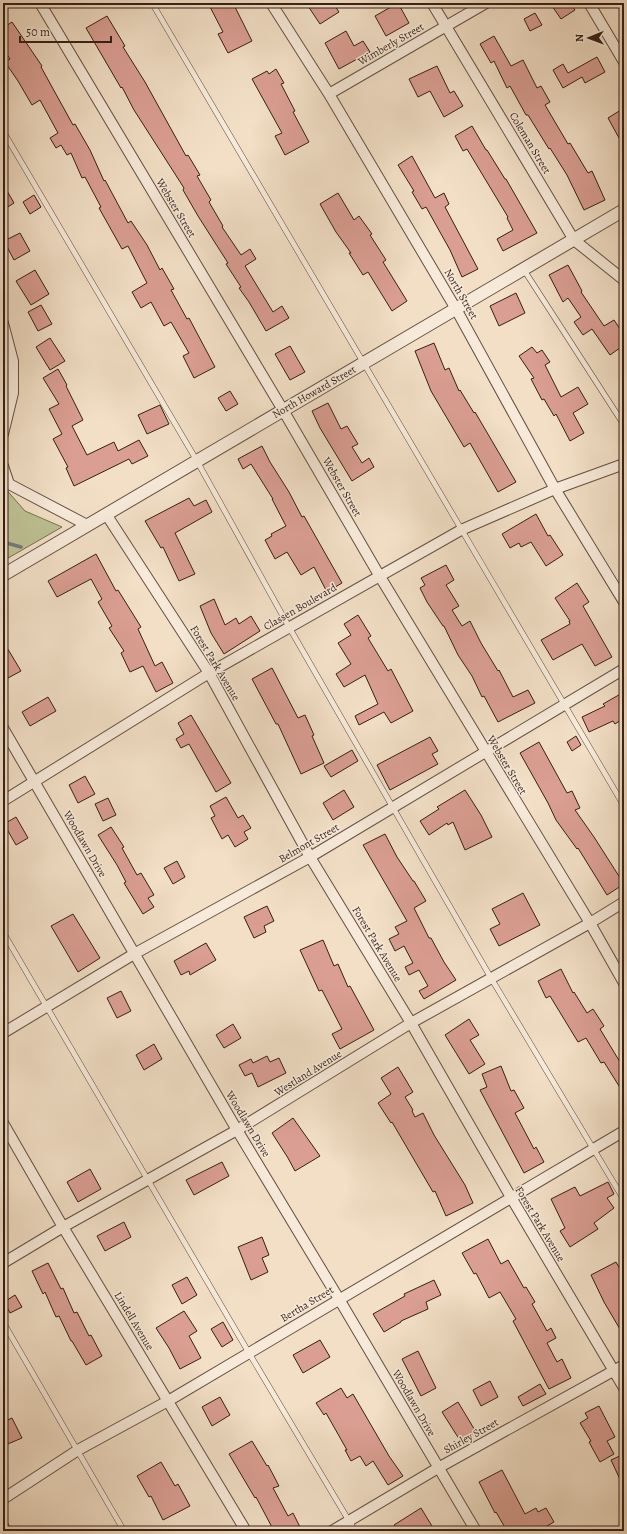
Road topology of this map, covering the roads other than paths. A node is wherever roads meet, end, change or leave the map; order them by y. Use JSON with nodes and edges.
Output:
{"nodes":[{"id":1,"x":40,"y":3,"type":"edge"},
{"id":2,"x":152,"y":3,"type":"edge"},
{"id":3,"x":271,"y":3,"type":"edge"},
{"id":4,"x":432,"y":3,"type":"edge"},
{"id":5,"x":486,"y":3,"type":"edge"},
{"id":6,"x":589,"y":3,"type":"edge"},
{"id":7,"x":446,"y":26,"type":"junction"},
{"id":8,"x":624,"y":62,"type":"edge"},
{"id":9,"x":330,"y":94,"type":"junction"},
{"id":10,"x":3,"y":131,"type":"edge"},
{"id":11,"x":624,"y":210,"type":"edge"},
{"id":12,"x":574,"y":240,"type":"junction"},
{"id":13,"x":523,"y":269,"type":"junction"},
{"id":14,"x":624,"y":280,"type":"edge"},
{"id":15,"x":456,"y":309,"type":"junction"},
{"id":16,"x":3,"y":323,"type":"edge"},
{"id":17,"x":363,"y":363,"type":"junction"},
{"id":18,"x":283,"y":410,"type":"junction"},
{"id":19,"x":624,"y":425,"type":"edge"},
{"id":20,"x":3,"y":434,"type":"edge"},
{"id":21,"x":197,"y":461,"type":"junction"},
{"id":22,"x":624,"y":464,"type":"edge"},
{"id":23,"x":3,"y":466,"type":"edge"},
{"id":24,"x":555,"y":489,"type":"junction"},
{"id":25,"x":106,"y":514,"type":"junction"},
{"id":26,"x":87,"y":526,"type":"junction"},
{"id":27,"x":461,"y":530,"type":"junction"},
{"id":28,"x":3,"y":575,"type":"edge"},
{"id":29,"x":379,"y":576,"type":"junction"},
{"id":30,"x":624,"y":602,"type":"edge"},
{"id":31,"x":289,"y":627,"type":"junction"},
{"id":32,"x":624,"y":668,"type":"edge"},
{"id":33,"x":209,"y":673,"type":"junction"},
{"id":34,"x":564,"y":704,"type":"junction"},
{"id":35,"x":3,"y":728,"type":"edge"},
{"id":36,"x":485,"y":752,"type":"junction"},
{"id":37,"x":35,"y":780,"type":"junction"},
{"id":38,"x":3,"y":801,"type":"edge"},
{"id":39,"x":624,"y":806,"type":"edge"},
{"id":40,"x":393,"y":807,"type":"junction"},
{"id":41,"x":310,"y":857,"type":"junction"},
{"id":42,"x":624,"y":902,"type":"edge"},
{"id":43,"x":590,"y":923,"type":"junction"},
{"id":44,"x":3,"y":932,"type":"edge"},
{"id":45,"x":134,"y":954,"type":"junction"},
{"id":46,"x":491,"y":978,"type":"junction"},
{"id":47,"x":624,"y":983,"type":"edge"},
{"id":48,"x":47,"y":1006,"type":"junction"},
{"id":49,"x":411,"y":1023,"type":"junction"},
{"id":50,"x":3,"y":1033,"type":"edge"},
{"id":51,"x":3,"y":1123,"type":"edge"},
{"id":52,"x":237,"y":1130,"type":"junction"},
{"id":53,"x":624,"y":1132,"type":"edge"},
{"id":54,"x":594,"y":1149,"type":"junction"},
{"id":55,"x":148,"y":1180,"type":"junction"},
{"id":56,"x":512,"y":1199,"type":"junction"},
{"id":57,"x":624,"y":1200,"type":"edge"},
{"id":58,"x":63,"y":1227,"type":"junction"},
{"id":59,"x":3,"y":1263,"type":"edge"},
{"id":60,"x":339,"y":1299,"type":"junction"},
{"id":61,"x":3,"y":1322,"type":"edge"},
{"id":62,"x":249,"y":1353,"type":"junction"},
{"id":63,"x":624,"y":1365,"type":"edge"},
{"id":64,"x":614,"y":1371,"type":"junction"},
{"id":65,"x":624,"y":1388,"type":"edge"},
{"id":66,"x":168,"y":1401,"type":"junction"},
{"id":67,"x":78,"y":1450,"type":"junction"},
{"id":68,"x":438,"y":1468,"type":"junction"},
{"id":69,"x":3,"y":1499,"type":"edge"},
{"id":70,"x":350,"y":1521,"type":"junction"},
{"id":71,"x":3,"y":1526,"type":"edge"},
{"id":72,"x":6,"y":1531,"type":"edge"},
{"id":73,"x":124,"y":1531,"type":"edge"},
{"id":74,"x":246,"y":1531,"type":"edge"},
{"id":75,"x":332,"y":1531,"type":"edge"},
{"id":76,"x":355,"y":1531,"type":"edge"},
{"id":77,"x":476,"y":1531,"type":"edge"}],
"edges":[{"from":1,"to":18,"type":"street","name":"Webster Street"},
{"from":2,"to":17,"type":"lane"},
{"from":3,"to":9,"type":"street","name":"North Street"},
{"from":4,"to":7,"type":"street","name":"Coleman Street"},
{"from":5,"to":7,"type":"street","name":"Wimberly Street"},
{"from":6,"to":8,"type":"street"},
{"from":7,"to":9,"type":"street","name":"Wimberly Street"},
{"from":7,"to":12,"type":"street","name":"Coleman Street"},
{"from":9,"to":15,"type":"street","name":"North Street"},
{"from":10,"to":21,"type":"lane"},
{"from":11,"to":12,"type":"street","name":"North Howard Street"},
{"from":12,"to":13,"type":"street","name":"North Howard Street"},
{"from":12,"to":14,"type":"street","name":"Coleman Street"},
{"from":13,"to":15,"type":"street","name":"North Howard Street"},
{"from":13,"to":19,"type":"lane"},
{"from":15,"to":17,"type":"street","name":"North Howard Street"},
{"from":15,"to":24,"type":"street","name":"North Street"},
{"from":16,"to":20,"type":"street"},
{"from":17,"to":18,"type":"street","name":"North Howard Street"},
{"from":17,"to":27,"type":"lane"},
{"from":18,"to":21,"type":"street","name":"North Howard Street"},
{"from":18,"to":29,"type":"street","name":"Webster Street"},
{"from":21,"to":25,"type":"street","name":"North Howard Street"},
{"from":21,"to":31,"type":"lane"},
{"from":22,"to":24,"type":"street","name":"Classen Boulevard"},
{"from":23,"to":26,"type":"street"},
{"from":24,"to":27,"type":"street","name":"Classen Boulevard"},
{"from":24,"to":30,"type":"street","name":"North Street"},
{"from":25,"to":26,"type":"street","name":"North Howard Street"},
{"from":25,"to":33,"type":"street","name":"Forest Park Avenue"},
{"from":26,"to":28,"type":"street","name":"North Howard Street"},
{"from":27,"to":29,"type":"street","name":"Classen Boulevard"},
{"from":27,"to":34,"type":"lane"},
{"from":29,"to":31,"type":"street","name":"Classen Boulevard"},
{"from":29,"to":36,"type":"street","name":"Webster Street"},
{"from":31,"to":33,"type":"street","name":"Classen Boulevard"},
{"from":31,"to":40,"type":"lane"},
{"from":32,"to":34,"type":"street","name":"Belmont Street"},
{"from":33,"to":37,"type":"street","name":"Classen Boulevard"},
{"from":33,"to":41,"type":"street","name":"Forest Park Avenue"},
{"from":34,"to":36,"type":"street","name":"Belmont Street"},
{"from":34,"to":39,"type":"lane"},
{"from":35,"to":37,"type":"street","name":"Woodlawn Drive"},
{"from":36,"to":40,"type":"street","name":"Belmont Street"},
{"from":36,"to":43,"type":"street","name":"Webster Street"},
{"from":37,"to":38,"type":"street","name":"Classen Boulevard"},
{"from":37,"to":45,"type":"street","name":"Woodlawn Drive"},
{"from":40,"to":41,"type":"street","name":"Belmont Street"},
{"from":40,"to":46,"type":"lane"},
{"from":41,"to":45,"type":"street","name":"Belmont Street"},
{"from":41,"to":49,"type":"street","name":"Forest Park Avenue"},
{"from":42,"to":43,"type":"street","name":"Westland Avenue"},
{"from":43,"to":46,"type":"street","name":"Westland Avenue"},
{"from":43,"to":47,"type":"street","name":"Webster Street"},
{"from":44,"to":48,"type":"lane"},
{"from":45,"to":48,"type":"street","name":"Belmont Street"},
{"from":45,"to":52,"type":"street","name":"Woodlawn Drive"},
{"from":46,"to":49,"type":"street","name":"Westland Avenue"},
{"from":46,"to":54,"type":"lane"},
{"from":48,"to":50,"type":"street","name":"Belmont Street"},
{"from":48,"to":55,"type":"lane"},
{"from":49,"to":52,"type":"street","name":"Westland Avenue"},
{"from":49,"to":56,"type":"street","name":"Forest Park Avenue"},
{"from":51,"to":58,"type":"street","name":"Lindell Avenue"},
{"from":52,"to":55,"type":"street","name":"Westland Avenue"},
{"from":52,"to":60,"type":"street","name":"Woodlawn Drive"},
{"from":53,"to":54,"type":"street","name":"Bertha Street"},
{"from":54,"to":56,"type":"street","name":"Bertha Street"},
{"from":54,"to":57,"type":"lane"},
{"from":55,"to":58,"type":"street","name":"Westland Avenue"},
{"from":55,"to":62,"type":"lane"},
{"from":56,"to":60,"type":"street","name":"Bertha Street"},
{"from":56,"to":64,"type":"street","name":"Forest Park Avenue"},
{"from":58,"to":59,"type":"street","name":"Westland Avenue"},
{"from":58,"to":66,"type":"street","name":"Lindell Avenue"},
{"from":60,"to":62,"type":"street","name":"Bertha Street"},
{"from":60,"to":68,"type":"street","name":"Woodlawn Drive"},
{"from":61,"to":67,"type":"lane"},
{"from":62,"to":66,"type":"street","name":"Bertha Street"},
{"from":62,"to":70,"type":"lane"},
{"from":63,"to":64,"type":"street","name":"Shirley Street"},
{"from":64,"to":65,"type":"street","name":"Forest Park Avenue"},
{"from":64,"to":68,"type":"street","name":"Shirley Street"},
{"from":66,"to":67,"type":"street","name":"Bertha Street"},
{"from":66,"to":74,"type":"street","name":"Lindell Avenue"},
{"from":67,"to":69,"type":"street","name":"Bertha Street"},
{"from":67,"to":73,"type":"lane"},
{"from":68,"to":70,"type":"street","name":"Shirley Street"},
{"from":68,"to":77,"type":"street","name":"Woodlawn Drive"},
{"from":70,"to":75,"type":"street","name":"Shirley Street"},
{"from":70,"to":76,"type":"lane"},
{"from":71,"to":72,"type":"street"}]}
